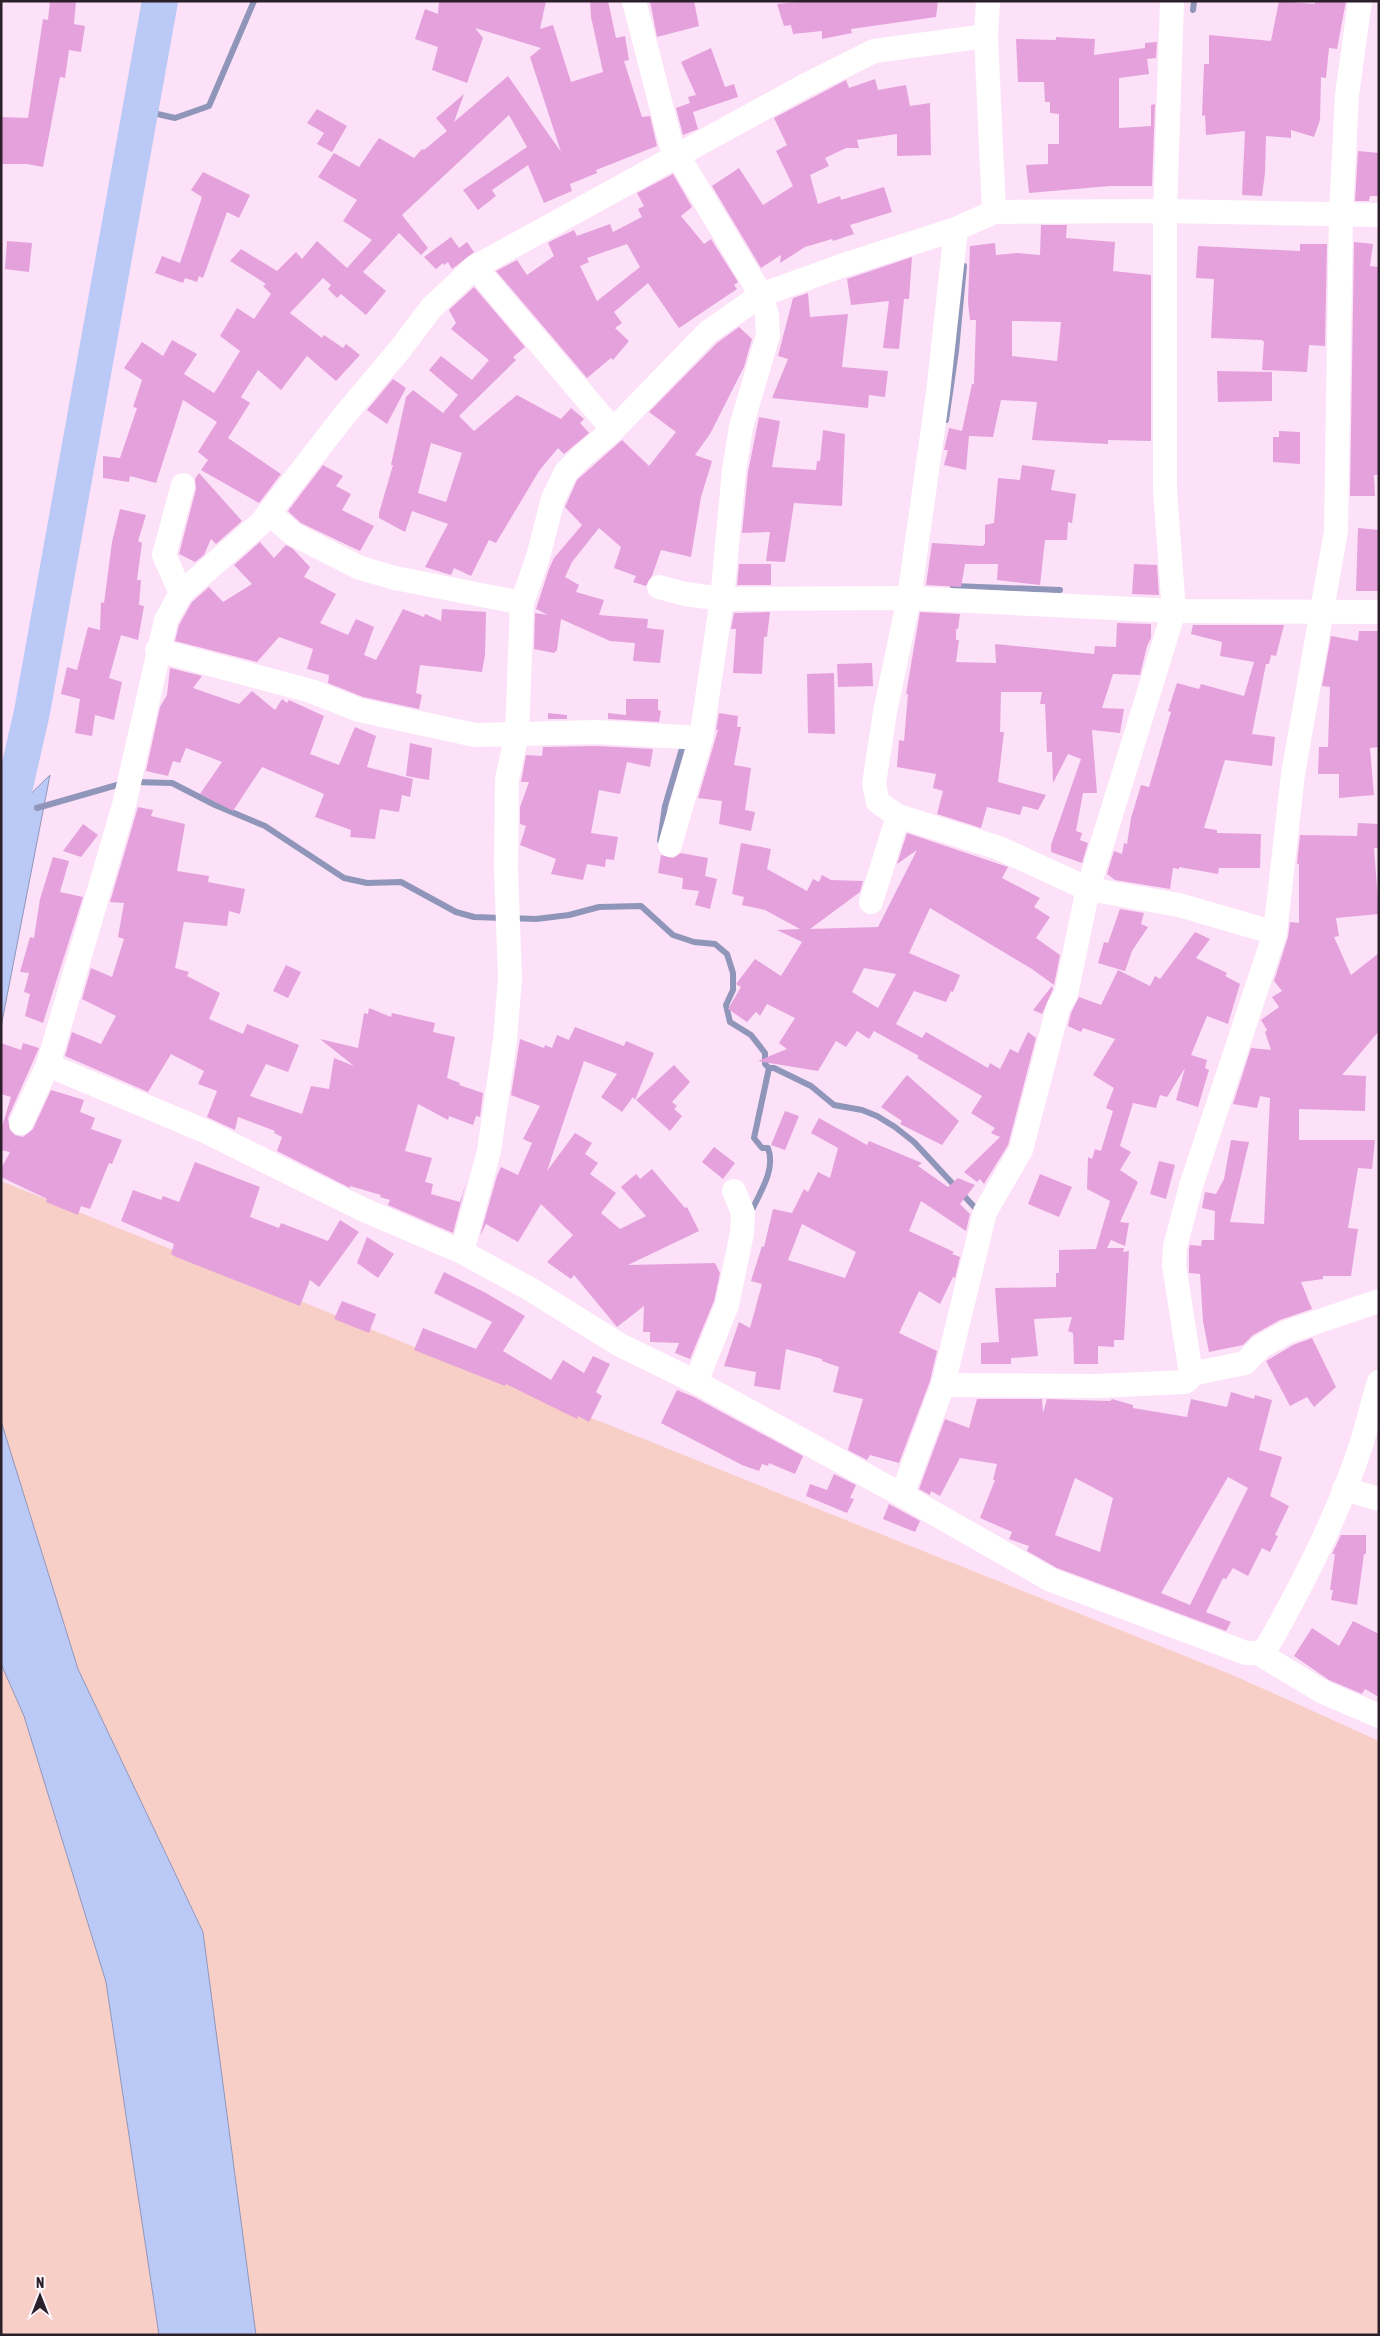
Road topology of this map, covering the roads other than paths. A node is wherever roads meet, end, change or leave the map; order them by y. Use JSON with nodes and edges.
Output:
{"nodes":[{"id":1,"x":634,"y":1,"type":"edge"},
{"id":2,"x":988,"y":1,"type":"edge"},
{"id":3,"x":1172,"y":1,"type":"edge"},
{"id":4,"x":1360,"y":1,"type":"edge"},
{"id":5,"x":986,"y":36,"type":"junction"},
{"id":6,"x":679,"y":156,"type":"junction"},
{"id":7,"x":1165,"y":211,"type":"junction"},
{"id":8,"x":994,"y":212,"type":"junction"},
{"id":9,"x":1341,"y":214,"type":"junction"},
{"id":10,"x":1379,"y":215,"type":"edge"},
{"id":11,"x":956,"y":229,"type":"junction"},
{"id":12,"x":475,"y":267,"type":"junction"},
{"id":13,"x":761,"y":295,"type":"junction"},
{"id":14,"x":612,"y":430,"type":"junction"},
{"id":15,"x":183,"y":485,"type":"dead end"},
{"id":16,"x":269,"y":513,"type":"junction"},
{"id":17,"x":658,"y":587,"type":"dead end"},
{"id":18,"x":181,"y":593,"type":"junction"},
{"id":19,"x":909,"y":598,"type":"junction"},
{"id":20,"x":722,"y":599,"type":"junction"},
{"id":21,"x":522,"y":603,"type":"junction"},
{"id":22,"x":1174,"y":611,"type":"junction"},
{"id":23,"x":1323,"y":611,"type":"junction"},
{"id":24,"x":1379,"y":612,"type":"edge"},
{"id":25,"x":157,"y":650,"type":"junction"},
{"id":26,"x":517,"y":734,"type":"junction"},
{"id":27,"x":701,"y":738,"type":"junction"},
{"id":28,"x":898,"y":816,"type":"junction"},
{"id":29,"x":670,"y":845,"type":"dead end"},
{"id":30,"x":1088,"y":889,"type":"junction"},
{"id":31,"x":871,"y":902,"type":"dead end"},
{"id":32,"x":1275,"y":933,"type":"junction"},
{"id":33,"x":48,"y":1065,"type":"junction"},
{"id":34,"x":21,"y":1124,"type":"dead end"},
{"id":35,"x":734,"y":1191,"type":"dead end"},
{"id":36,"x":462,"y":1252,"type":"junction"},
{"id":37,"x":1379,"y":1300,"type":"edge"},
{"id":38,"x":1191,"y":1374,"type":"junction"},
{"id":39,"x":696,"y":1382,"type":"junction"},
{"id":40,"x":1379,"y":1382,"type":"edge"},
{"id":41,"x":943,"y":1385,"type":"junction"},
{"id":42,"x":1344,"y":1489,"type":"junction"},
{"id":43,"x":902,"y":1495,"type":"junction"},
{"id":44,"x":1379,"y":1499,"type":"edge"},
{"id":45,"x":1258,"y":1653,"type":"junction"},
{"id":46,"x":1379,"y":1716,"type":"edge"}],
"edges":[{"from":1,"to":6,"type":"street"},
{"from":2,"to":5,"type":"street"},
{"from":3,"to":7,"type":"street"},
{"from":4,"to":9,"type":"street"},
{"from":5,"to":6,"type":"street"},
{"from":5,"to":8,"type":"street"},
{"from":6,"to":12,"type":"street"},
{"from":6,"to":13,"type":"street"},
{"from":7,"to":8,"type":"street"},
{"from":7,"to":9,"type":"street"},
{"from":7,"to":22,"type":"street"},
{"from":8,"to":11,"type":"street"},
{"from":9,"to":10,"type":"street"},
{"from":9,"to":23,"type":"street"},
{"from":11,"to":13,"type":"street"},
{"from":11,"to":19,"type":"street"},
{"from":12,"to":14,"type":"street"},
{"from":12,"to":16,"type":"street"},
{"from":13,"to":14,"type":"street"},
{"from":13,"to":20,"type":"street"},
{"from":14,"to":21,"type":"street"},
{"from":15,"to":18,"type":"street"},
{"from":16,"to":18,"type":"street"},
{"from":16,"to":21,"type":"street"},
{"from":17,"to":20,"type":"street"},
{"from":18,"to":25,"type":"street"},
{"from":19,"to":20,"type":"street"},
{"from":19,"to":22,"type":"street"},
{"from":19,"to":28,"type":"street"},
{"from":20,"to":27,"type":"street"},
{"from":21,"to":26,"type":"street"},
{"from":22,"to":23,"type":"street"},
{"from":22,"to":30,"type":"street"},
{"from":23,"to":24,"type":"street"},
{"from":23,"to":32,"type":"street"},
{"from":25,"to":26,"type":"street"},
{"from":25,"to":33,"type":"street"},
{"from":26,"to":27,"type":"street"},
{"from":26,"to":36,"type":"street"},
{"from":27,"to":29,"type":"street"},
{"from":28,"to":30,"type":"street"},
{"from":28,"to":31,"type":"street"},
{"from":30,"to":32,"type":"street"},
{"from":30,"to":41,"type":"street"},
{"from":32,"to":38,"type":"street"},
{"from":33,"to":34,"type":"street"},
{"from":33,"to":36,"type":"street"},
{"from":35,"to":39,"type":"street"},
{"from":36,"to":39,"type":"street"},
{"from":37,"to":38,"type":"street"},
{"from":38,"to":41,"type":"street"},
{"from":39,"to":43,"type":"street"},
{"from":40,"to":42,"type":"street"},
{"from":41,"to":43,"type":"street"},
{"from":42,"to":44,"type":"street"},
{"from":42,"to":45,"type":"street"},
{"from":43,"to":45,"type":"street"},
{"from":45,"to":46,"type":"street"}]}
